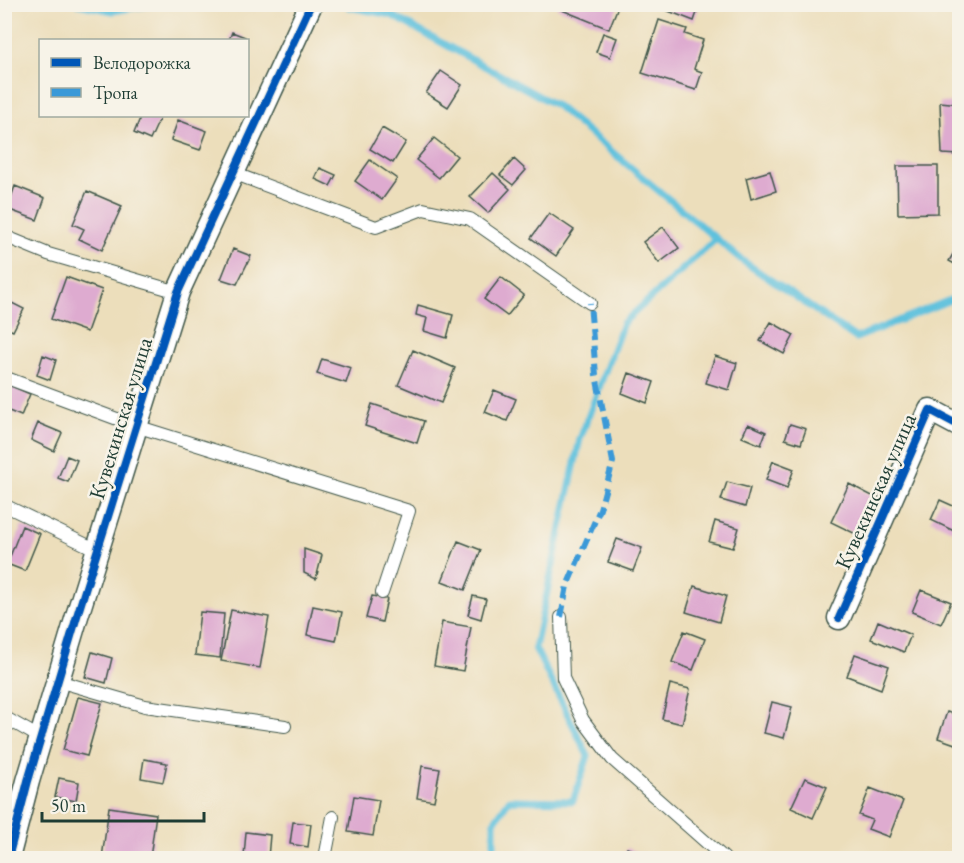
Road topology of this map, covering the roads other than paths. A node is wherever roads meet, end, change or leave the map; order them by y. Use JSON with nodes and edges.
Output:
{"nodes":[{"id":1,"x":311,"y":4,"type":"edge"},
{"id":2,"x":233,"y":173,"type":"junction"},
{"id":3,"x":4,"y":236,"type":"edge"},
{"id":4,"x":178,"y":292,"type":"junction"},
{"id":5,"x":590,"y":303,"type":"dead end"},
{"id":6,"x":4,"y":377,"type":"edge"},
{"id":7,"x":136,"y":426,"type":"junction"},
{"id":8,"x":960,"y":426,"type":"edge"},
{"id":9,"x":4,"y":505,"type":"edge"},
{"id":10,"x":97,"y":550,"type":"junction"},
{"id":11,"x":382,"y":593,"type":"dead end"},
{"id":12,"x":561,"y":617,"type":"dead end"},
{"id":13,"x":839,"y":618,"type":"dead end"},
{"id":14,"x":58,"y":681,"type":"junction"},
{"id":15,"x":4,"y":717,"type":"edge"},
{"id":16,"x":285,"y":726,"type":"dead end"},
{"id":17,"x":41,"y":738,"type":"junction"},
{"id":18,"x":333,"y":816,"type":"dead end"},
{"id":19,"x":8,"y":858,"type":"edge"},
{"id":20,"x":325,"y":858,"type":"edge"},
{"id":21,"x":724,"y":858,"type":"edge"}],
"edges":[{"from":1,"to":2,"type":"street","name":"Кувекинская улица"},
{"from":2,"to":4,"type":"street","name":"Кувекинская улица"},
{"from":2,"to":5,"type":"lane"},
{"from":3,"to":4,"type":"lane"},
{"from":4,"to":7,"type":"street","name":"Кувекинская улица"},
{"from":6,"to":7,"type":"lane"},
{"from":7,"to":10,"type":"street","name":"Кувекинская улица"},
{"from":7,"to":11,"type":"lane"},
{"from":8,"to":13,"type":"street","name":"Кувекинская улица"},
{"from":9,"to":10,"type":"lane"},
{"from":10,"to":14,"type":"street","name":"Кувекинская улица"},
{"from":12,"to":21,"type":"lane"},
{"from":14,"to":16,"type":"lane"},
{"from":14,"to":17,"type":"street","name":"Кувекинская улица"},
{"from":15,"to":17,"type":"lane"},
{"from":17,"to":19,"type":"street","name":"Кувекинская улица"},
{"from":18,"to":20,"type":"lane"}]}
